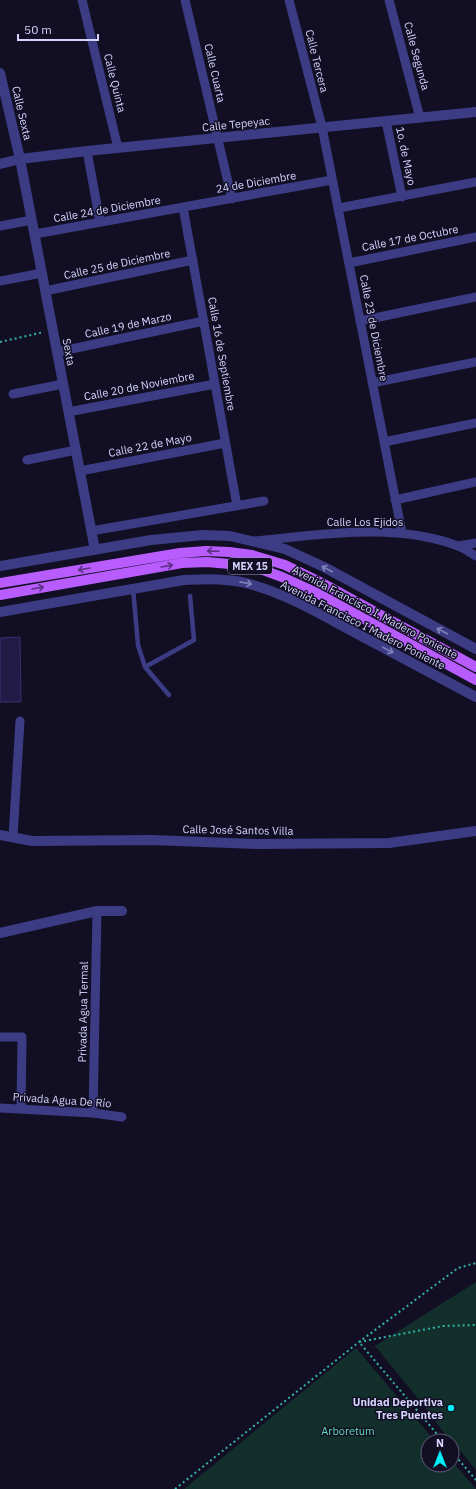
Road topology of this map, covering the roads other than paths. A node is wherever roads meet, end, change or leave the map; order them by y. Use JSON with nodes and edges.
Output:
{"nodes":[{"id":1,"x":82,"y":0,"type":"edge"},
{"id":2,"x":185,"y":0,"type":"edge"},
{"id":3,"x":289,"y":0,"type":"edge"},
{"id":4,"x":389,"y":0,"type":"edge"},
{"id":5,"x":0,"y":73,"type":"edge"},
{"id":6,"x":476,"y":112,"type":"edge"},
{"id":7,"x":420,"y":118,"type":"junction"},
{"id":8,"x":386,"y":121,"type":"junction"},
{"id":9,"x":322,"y":127,"type":"junction"},
{"id":10,"x":218,"y":138,"type":"junction"},
{"id":11,"x":118,"y":148,"type":"junction"},
{"id":12,"x":87,"y":151,"type":"junction"},
{"id":13,"x":20,"y":159,"type":"junction"},
{"id":14,"x":0,"y":164,"type":"edge"},
{"id":15,"x":332,"y":180,"type":"junction"},
{"id":16,"x":476,"y":182,"type":"edge"},
{"id":17,"x":402,"y":197,"type":"junction"},
{"id":18,"x":232,"y":199,"type":"junction"},
{"id":19,"x":183,"y":207,"type":"junction"},
{"id":20,"x":339,"y":208,"type":"junction"},
{"id":21,"x":32,"y":220,"type":"junction"},
{"id":22,"x":100,"y":222,"type":"junction"},
{"id":23,"x":0,"y":226,"type":"edge"},
{"id":24,"x":35,"y":234,"type":"junction"},
{"id":25,"x":476,"y":237,"type":"edge"},
{"id":26,"x":193,"y":260,"type":"junction"},
{"id":27,"x":349,"y":263,"type":"junction"},
{"id":28,"x":42,"y":273,"type":"junction"},
{"id":29,"x":0,"y":281,"type":"edge"},
{"id":30,"x":45,"y":291,"type":"junction"},
{"id":31,"x":476,"y":297,"type":"edge"},
{"id":32,"x":204,"y":321,"type":"junction"},
{"id":33,"x":360,"y":321,"type":"junction"},
{"id":34,"x":57,"y":352,"type":"junction"},
{"id":35,"x":476,"y":362,"type":"edge"},
{"id":36,"x":372,"y":383,"type":"junction"},
{"id":37,"x":63,"y":384,"type":"junction"},
{"id":38,"x":215,"y":384,"type":"junction"},
{"id":39,"x":13,"y":394,"type":"dead end"},
{"id":40,"x":68,"y":412,"type":"junction"},
{"id":41,"x":476,"y":423,"type":"edge"},
{"id":42,"x":384,"y":442,"type":"junction"},
{"id":43,"x":225,"y":443,"type":"junction"},
{"id":44,"x":76,"y":450,"type":"junction"},
{"id":45,"x":26,"y":460,"type":"dead end"},
{"id":46,"x":80,"y":471,"type":"junction"},
{"id":47,"x":476,"y":482,"type":"edge"},
{"id":48,"x":395,"y":500,"type":"junction"},
{"id":49,"x":264,"y":502,"type":"dead end"},
{"id":50,"x":237,"y":506,"type":"junction"},
{"id":51,"x":91,"y":531,"type":"junction"},
{"id":52,"x":402,"y":533,"type":"junction"},
{"id":53,"x":250,"y":541,"type":"junction"},
{"id":54,"x":476,"y":543,"type":"edge"},
{"id":55,"x":458,"y":546,"type":"junction"},
{"id":56,"x":95,"y":550,"type":"junction"},
{"id":57,"x":476,"y":556,"type":"edge"},
{"id":58,"x":0,"y":566,"type":"edge"},
{"id":59,"x":0,"y":583,"type":"edge"},
{"id":60,"x":133,"y":588,"type":"junction"},
{"id":61,"x":0,"y":595,"type":"edge"},
{"id":62,"x":190,"y":596,"type":"dead end"},
{"id":63,"x":0,"y":612,"type":"edge"},
{"id":64,"x":476,"y":649,"type":"edge"},
{"id":65,"x":145,"y":667,"type":"junction"},
{"id":66,"x":476,"y":667,"type":"edge"},
{"id":67,"x":476,"y":680,"type":"edge"},
{"id":68,"x":169,"y":695,"type":"dead end"},
{"id":69,"x":476,"y":697,"type":"edge"},
{"id":70,"x":20,"y":721,"type":"dead end"},
{"id":71,"x":476,"y":831,"type":"edge"},
{"id":72,"x":0,"y":835,"type":"edge"},
{"id":73,"x":13,"y":837,"type":"junction"},
{"id":74,"x":97,"y":911,"type":"junction"},
{"id":75,"x":122,"y":911,"type":"dead end"},
{"id":76,"x":1,"y":934,"type":"edge"},
{"id":77,"x":0,"y":1037,"type":"edge"},
{"id":78,"x":0,"y":1108,"type":"edge"},
{"id":79,"x":21,"y":1108,"type":"junction"},
{"id":80,"x":93,"y":1113,"type":"junction"},
{"id":81,"x":122,"y":1117,"type":"dead end"}],
"edges":[{"from":1,"to":11,"type":"street","name":"Calle Quinta"},
{"from":2,"to":10,"type":"street","name":"Calle Cuarta"},
{"from":3,"to":9,"type":"street","name":"Calle Tercera"},
{"from":4,"to":7,"type":"street","name":"Calle Segunda"},
{"from":5,"to":13,"type":"street","name":"Calle Sexta"},
{"from":6,"to":7,"type":"street","name":"Calle Tepeyac"},
{"from":7,"to":8,"type":"street","name":"Calle Tepeyac"},
{"from":8,"to":9,"type":"street","name":"Calle Tepeyac"},
{"from":8,"to":17,"type":"street","name":"1o. de Mayo"},
{"from":9,"to":10,"type":"street","name":"Calle Tepeyac"},
{"from":9,"to":15,"type":"street","name":"Calle 23 de Diciembre"},
{"from":10,"to":11,"type":"street","name":"Calle Tepeyac"},
{"from":10,"to":18,"type":"street","name":"Calle Cuarta"},
{"from":11,"to":12,"type":"street","name":"Calle Tepeyac"},
{"from":12,"to":13,"type":"street","name":"Calle Tepeyac"},
{"from":12,"to":22,"type":"street"},
{"from":13,"to":14,"type":"street","name":"Calle Tepeyac"},
{"from":13,"to":21,"type":"street","name":"Sexta"},
{"from":15,"to":18,"type":"street","name":"24 de Diciembre"},
{"from":15,"to":20,"type":"street","name":"Calle 23 de Diciembre"},
{"from":16,"to":17,"type":"street","name":"1o. de Mayo"},
{"from":17,"to":20,"type":"street","name":"1o. de Mayo"},
{"from":18,"to":19,"type":"street","name":"24 de Diciembre"},
{"from":19,"to":22,"type":"street","name":"Calle 24 de Diciembre"},
{"from":19,"to":26,"type":"street","name":"Calle 16 de Septiembre"},
{"from":20,"to":27,"type":"street","name":"Calle 23 de Diciembre"},
{"from":21,"to":23,"type":"street"},
{"from":21,"to":24,"type":"street","name":"Sexta"},
{"from":22,"to":24,"type":"street","name":"Calle 24 de Diciembre"},
{"from":24,"to":28,"type":"street","name":"Sexta"},
{"from":25,"to":27,"type":"street","name":"Calle 17 de Octubre"},
{"from":26,"to":30,"type":"street","name":"Calle 25 de Diciembre"},
{"from":26,"to":32,"type":"street","name":"Calle 16 de Septiembre"},
{"from":27,"to":33,"type":"street","name":"Calle 23 de Diciembre"},
{"from":28,"to":29,"type":"street"},
{"from":28,"to":30,"type":"street","name":"Sexta"},
{"from":30,"to":34,"type":"street","name":"Sexta"},
{"from":31,"to":33,"type":"street"},
{"from":32,"to":34,"type":"street","name":"Calle 19 de Marzo"},
{"from":32,"to":38,"type":"street","name":"Calle 16 de Septiembre"},
{"from":33,"to":36,"type":"street","name":"Calle 23 de Diciembre"},
{"from":34,"to":37,"type":"street","name":"Sexta"},
{"from":35,"to":36,"type":"street"},
{"from":36,"to":42,"type":"street","name":"Calle 23 de Diciembre"},
{"from":37,"to":39,"type":"street"},
{"from":37,"to":40,"type":"street","name":"Sexta"},
{"from":38,"to":40,"type":"street","name":"Calle 20 de Noviembre"},
{"from":38,"to":43,"type":"street","name":"Calle 16 de Septiembre"},
{"from":40,"to":44,"type":"street","name":"Sexta"},
{"from":41,"to":42,"type":"street"},
{"from":42,"to":48,"type":"street","name":"Calle 23 de Diciembre"},
{"from":43,"to":46,"type":"street","name":"Calle 22 de Mayo"},
{"from":43,"to":50,"type":"street","name":"Calle 16 de Septiembre"},
{"from":44,"to":45,"type":"street"},
{"from":44,"to":46,"type":"street","name":"Sexta"},
{"from":46,"to":51,"type":"street","name":"Sexta"},
{"from":47,"to":48,"type":"street"},
{"from":48,"to":52,"type":"street","name":"Calle 23 de Diciembre"},
{"from":49,"to":50,"type":"street"},
{"from":50,"to":51,"type":"street"},
{"from":51,"to":56,"type":"street","name":"Sexta"},
{"from":52,"to":53,"type":"street","name":"Calle Los Ejidos"},
{"from":52,"to":55,"type":"street","name":"Calle Los Ejidos"},
{"from":53,"to":56,"type":"street","name":"Avenida Francisco I. Madero Poniente"},
{"from":64,"to":53,"type":"street","name":"Avenida Francisco I. Madero Poniente","one_way":true},
{"from":54,"to":55,"type":"street"},
{"from":55,"to":57,"type":"street","name":"Calle Los Ejidos"},
{"from":56,"to":58,"type":"street","name":"Avenida Francisco I. Madero Poniente"},
{"from":66,"to":59,"type":"main road","name":"Avenida Francisco I. Madero Poniente","number":"MEX 15","one_way":true},
{"from":60,"to":63,"type":"street","name":"Avenida Francisco I Madero Poniente"},
{"from":60,"to":65,"type":"lane"},
{"from":60,"to":69,"type":"street","name":"Avenida Francisco I Madero Poniente","one_way":true},
{"from":61,"to":67,"type":"main road","name":"Avenida Francisco I. Madero Poniente","number":"MEX 15","one_way":true},
{"from":62,"to":65,"type":"lane"},
{"from":65,"to":68,"type":"lane"},
{"from":70,"to":73,"type":"street"},
{"from":71,"to":73,"type":"street","name":"Calle José Santos Villa"},
{"from":72,"to":73,"type":"street","name":"Calle José Santos Villa"},
{"from":74,"to":75,"type":"street"},
{"from":74,"to":76,"type":"street"},
{"from":74,"to":80,"type":"street","name":"Privada Agua Termal"},
{"from":77,"to":79,"type":"street"},
{"from":78,"to":79,"type":"street","name":"Privada Agua De Río"},
{"from":79,"to":80,"type":"street","name":"Privada Agua De Río"},
{"from":80,"to":81,"type":"street","name":"Privada Agua De Río"}]}
